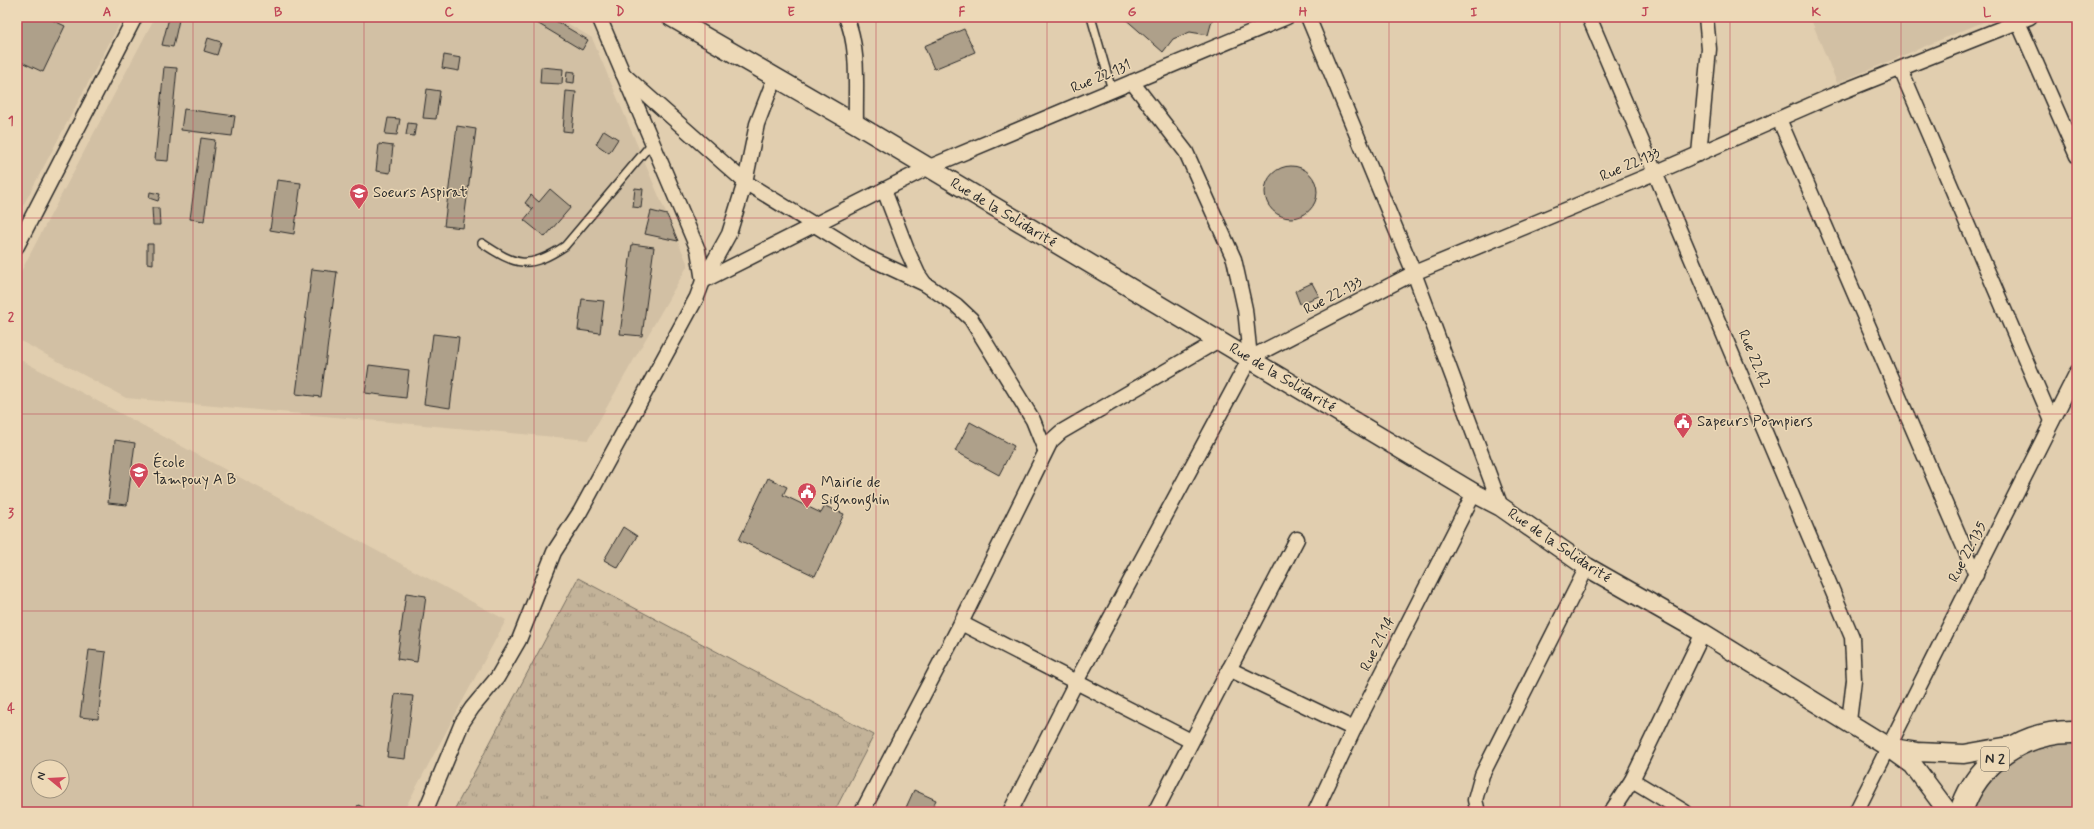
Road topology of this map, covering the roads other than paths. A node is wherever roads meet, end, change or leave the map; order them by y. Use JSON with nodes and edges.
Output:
{"nodes":[{"id":1,"x":135,"y":17,"type":"edge"},
{"id":2,"x":599,"y":17,"type":"edge"},
{"id":3,"x":671,"y":17,"type":"edge"},
{"id":4,"x":846,"y":17,"type":"edge"},
{"id":5,"x":1091,"y":17,"type":"edge"},
{"id":6,"x":1287,"y":17,"type":"edge"},
{"id":7,"x":1308,"y":17,"type":"edge"},
{"id":8,"x":1589,"y":17,"type":"edge"},
{"id":9,"x":1706,"y":17,"type":"edge"},
{"id":10,"x":2024,"y":20,"type":"edge"},
{"id":11,"x":1901,"y":70,"type":"junction"},
{"id":12,"x":623,"y":74,"type":"junction"},
{"id":13,"x":775,"y":77,"type":"junction"},
{"id":14,"x":1132,"y":82,"type":"junction"},
{"id":15,"x":1112,"y":90,"type":"junction"},
{"id":16,"x":1779,"y":119,"type":"junction"},
{"id":17,"x":856,"y":124,"type":"junction"},
{"id":18,"x":652,"y":143,"type":"junction"},
{"id":19,"x":1699,"y":154,"type":"junction"},
{"id":20,"x":2077,"y":156,"type":"edge"},
{"id":21,"x":928,"y":168,"type":"junction"},
{"id":22,"x":1657,"y":172,"type":"junction"},
{"id":23,"x":745,"y":182,"type":"junction"},
{"id":24,"x":884,"y":190,"type":"junction"},
{"id":25,"x":814,"y":225,"type":"junction"},
{"id":26,"x":482,"y":243,"type":"dead end"},
{"id":27,"x":17,"y":246,"type":"edge"},
{"id":28,"x":1414,"y":272,"type":"junction"},
{"id":29,"x":703,"y":281,"type":"junction"},
{"id":30,"x":924,"y":284,"type":"junction"},
{"id":31,"x":1218,"y":340,"type":"junction"},
{"id":32,"x":1250,"y":358,"type":"junction"},
{"id":33,"x":2077,"y":372,"type":"edge"},
{"id":34,"x":2052,"y":421,"type":"junction"},
{"id":35,"x":1045,"y":450,"type":"junction"},
{"id":36,"x":1474,"y":493,"type":"junction"},
{"id":37,"x":1501,"y":507,"type":"junction"},
{"id":38,"x":1297,"y":539,"type":"dead end"},
{"id":39,"x":1587,"y":567,"type":"junction"},
{"id":40,"x":1976,"y":575,"type":"junction"},
{"id":41,"x":961,"y":623,"type":"junction"},
{"id":42,"x":1703,"y":633,"type":"junction"},
{"id":43,"x":1229,"y":669,"type":"junction"},
{"id":44,"x":1076,"y":682,"type":"junction"},
{"id":45,"x":1849,"y":722,"type":"junction"},
{"id":46,"x":2077,"y":722,"type":"edge"},
{"id":47,"x":1354,"y":729,"type":"junction"},
{"id":48,"x":2077,"y":732,"type":"edge"},
{"id":49,"x":2052,"y":733,"type":"junction"},
{"id":50,"x":1191,"y":741,"type":"junction"},
{"id":51,"x":2015,"y":745,"type":"junction"},
{"id":52,"x":1888,"y":747,"type":"junction"},
{"id":53,"x":1632,"y":780,"type":"junction"},
{"id":54,"x":1158,"y":811,"type":"edge"},
{"id":55,"x":1318,"y":811,"type":"edge"},
{"id":56,"x":425,"y":812,"type":"edge"},
{"id":57,"x":862,"y":812,"type":"edge"},
{"id":58,"x":1010,"y":812,"type":"edge"},
{"id":59,"x":1478,"y":812,"type":"edge"},
{"id":60,"x":1611,"y":812,"type":"edge"},
{"id":61,"x":1685,"y":812,"type":"edge"},
{"id":62,"x":1856,"y":812,"type":"edge"},
{"id":63,"x":1948,"y":812,"type":"edge"},
{"id":64,"x":1961,"y":812,"type":"edge"}],
"edges":[{"from":1,"to":27,"type":"street"},
{"from":2,"to":12,"type":"street"},
{"from":3,"to":13,"type":"street","name":"Rue de la Solidarité"},
{"from":4,"to":17,"type":"street"},
{"from":5,"to":15,"type":"lane"},
{"from":6,"to":14,"type":"street","name":"Rue 22.131"},
{"from":7,"to":28,"type":"street"},
{"from":8,"to":22,"type":"street","name":"Rue 22.42"},
{"from":9,"to":19,"type":"street"},
{"from":10,"to":11,"type":"street","name":"Rue 22.133"},
{"from":10,"to":20,"type":"street"},
{"from":11,"to":16,"type":"street","name":"Rue 22.133"},
{"from":11,"to":34,"type":"street"},
{"from":12,"to":18,"type":"street"},
{"from":12,"to":23,"type":"street"},
{"from":13,"to":17,"type":"street","name":"Rue de la Solidarité"},
{"from":13,"to":23,"type":"street"},
{"from":14,"to":15,"type":"street","name":"Rue 22.131"},
{"from":14,"to":32,"type":"street"},
{"from":15,"to":21,"type":"street","name":"Rue 22.131"},
{"from":16,"to":19,"type":"street","name":"Rue 22.133"},
{"from":16,"to":40,"type":"street"},
{"from":17,"to":21,"type":"street","name":"Rue de la Solidarité"},
{"from":18,"to":26,"type":"lane"},
{"from":18,"to":29,"type":"street"},
{"from":19,"to":22,"type":"street","name":"Rue 22.133"},
{"from":21,"to":24,"type":"street","name":"Rue 22.131"},
{"from":21,"to":31,"type":"street","name":"Rue de la Solidarité"},
{"from":22,"to":28,"type":"street","name":"Rue 22.133"},
{"from":22,"to":45,"type":"street","name":"Rue 22.42"},
{"from":23,"to":25,"type":"street"},
{"from":23,"to":29,"type":"street"},
{"from":24,"to":25,"type":"street","name":"Rue 22.131"},
{"from":24,"to":30,"type":"street"},
{"from":25,"to":29,"type":"street","name":"Rue 22.131"},
{"from":25,"to":30,"type":"street"},
{"from":28,"to":32,"type":"street","name":"Rue 22.133"},
{"from":28,"to":37,"type":"street"},
{"from":29,"to":56,"type":"street"},
{"from":30,"to":35,"type":"street"},
{"from":31,"to":32,"type":"street","name":"Rue de la Solidarité"},
{"from":31,"to":35,"type":"street"},
{"from":32,"to":36,"type":"street","name":"Rue de la Solidarité"},
{"from":32,"to":44,"type":"street"},
{"from":33,"to":34,"type":"street","name":"Rue 22.135"},
{"from":34,"to":40,"type":"street","name":"Rue 22.135"},
{"from":35,"to":41,"type":"street"},
{"from":36,"to":37,"type":"street","name":"Rue de la Solidarité"},
{"from":36,"to":47,"type":"street","name":"Rue 21.14"},
{"from":37,"to":39,"type":"street","name":"Rue de la Solidarité"},
{"from":38,"to":43,"type":"street"},
{"from":39,"to":42,"type":"street","name":"Rue de la Solidarité"},
{"from":39,"to":59,"type":"street"},
{"from":40,"to":52,"type":"street","name":"Rue 22.135"},
{"from":41,"to":44,"type":"street"},
{"from":41,"to":57,"type":"street"},
{"from":42,"to":45,"type":"street","name":"Rue de la Solidarité"},
{"from":42,"to":53,"type":"street"},
{"from":43,"to":47,"type":"street"},
{"from":43,"to":50,"type":"street"},
{"from":44,"to":50,"type":"street"},
{"from":44,"to":58,"type":"street"},
{"from":45,"to":52,"type":"street","name":"Rue de la Solidarité"},
{"from":46,"to":49,"type":"main road","number":"N 2"},
{"from":47,"to":55,"type":"street","name":"Rue 21.14"},
{"from":48,"to":49,"type":"main road","number":"N 2"},
{"from":49,"to":51,"type":"main road","number":"N 2"},
{"from":50,"to":54,"type":"street"},
{"from":51,"to":52,"type":"street","name":"Rue de la Solidarité"},
{"from":51,"to":64,"type":"main road","number":"N 2"},
{"from":52,"to":62,"type":"street","name":"Rue 22.135"},
{"from":52,"to":63,"type":"street","name":"Rue de la Solidarité"},
{"from":53,"to":60,"type":"street"},
{"from":53,"to":61,"type":"street"}]}
